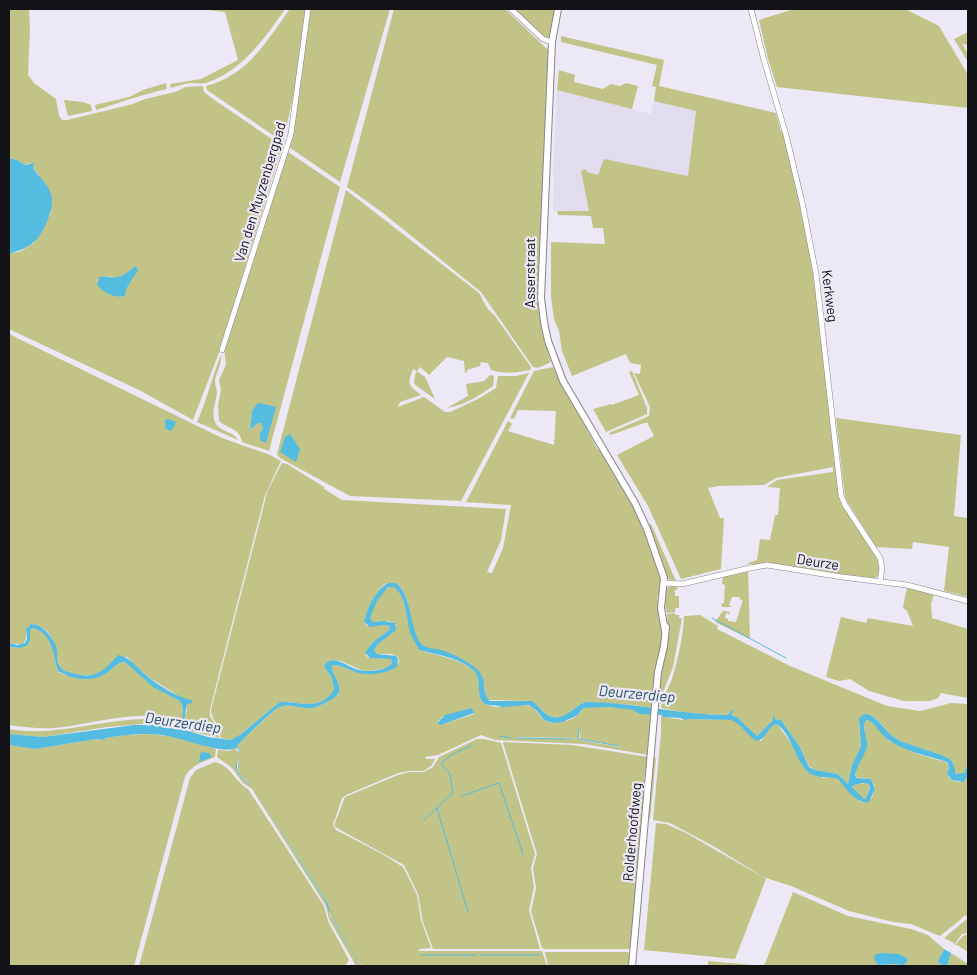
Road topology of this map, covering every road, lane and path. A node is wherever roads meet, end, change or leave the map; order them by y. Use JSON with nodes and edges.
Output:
{"nodes":[{"id":1,"x":308,"y":9,"type":"edge"},
{"id":2,"x":511,"y":9,"type":"edge"},
{"id":3,"x":558,"y":9,"type":"edge"},
{"id":4,"x":751,"y":9,"type":"edge"},
{"id":5,"x":552,"y":42,"type":"junction"},
{"id":6,"x":222,"y":350,"type":"dead end"},
{"id":7,"x":880,"y":582,"type":"junction"},
{"id":8,"x":664,"y":583,"type":"junction"},
{"id":9,"x":968,"y":602,"type":"edge"},
{"id":10,"x":656,"y":702,"type":"joint"},
{"id":11,"x":632,"y":966,"type":"edge"}],
"edges":[{"from":1,"to":6,"type":"street","name":"Van den Muyzenbergpad"},
{"from":2,"to":5,"type":"street"},
{"from":3,"to":5,"type":"main road","name":"Asserstraat"},
{"from":4,"to":7,"type":"street","name":"Kerkweg"},
{"from":5,"to":8,"type":"main road","name":"Asserstraat"},
{"from":7,"to":8,"type":"street","name":"Deurze"},
{"from":7,"to":9,"type":"street","name":"Deurze"},
{"from":8,"to":10,"type":"main road","name":"Asserstraat"},
{"from":10,"to":11,"type":"main road","name":"Rolderhoofdweg"}]}
